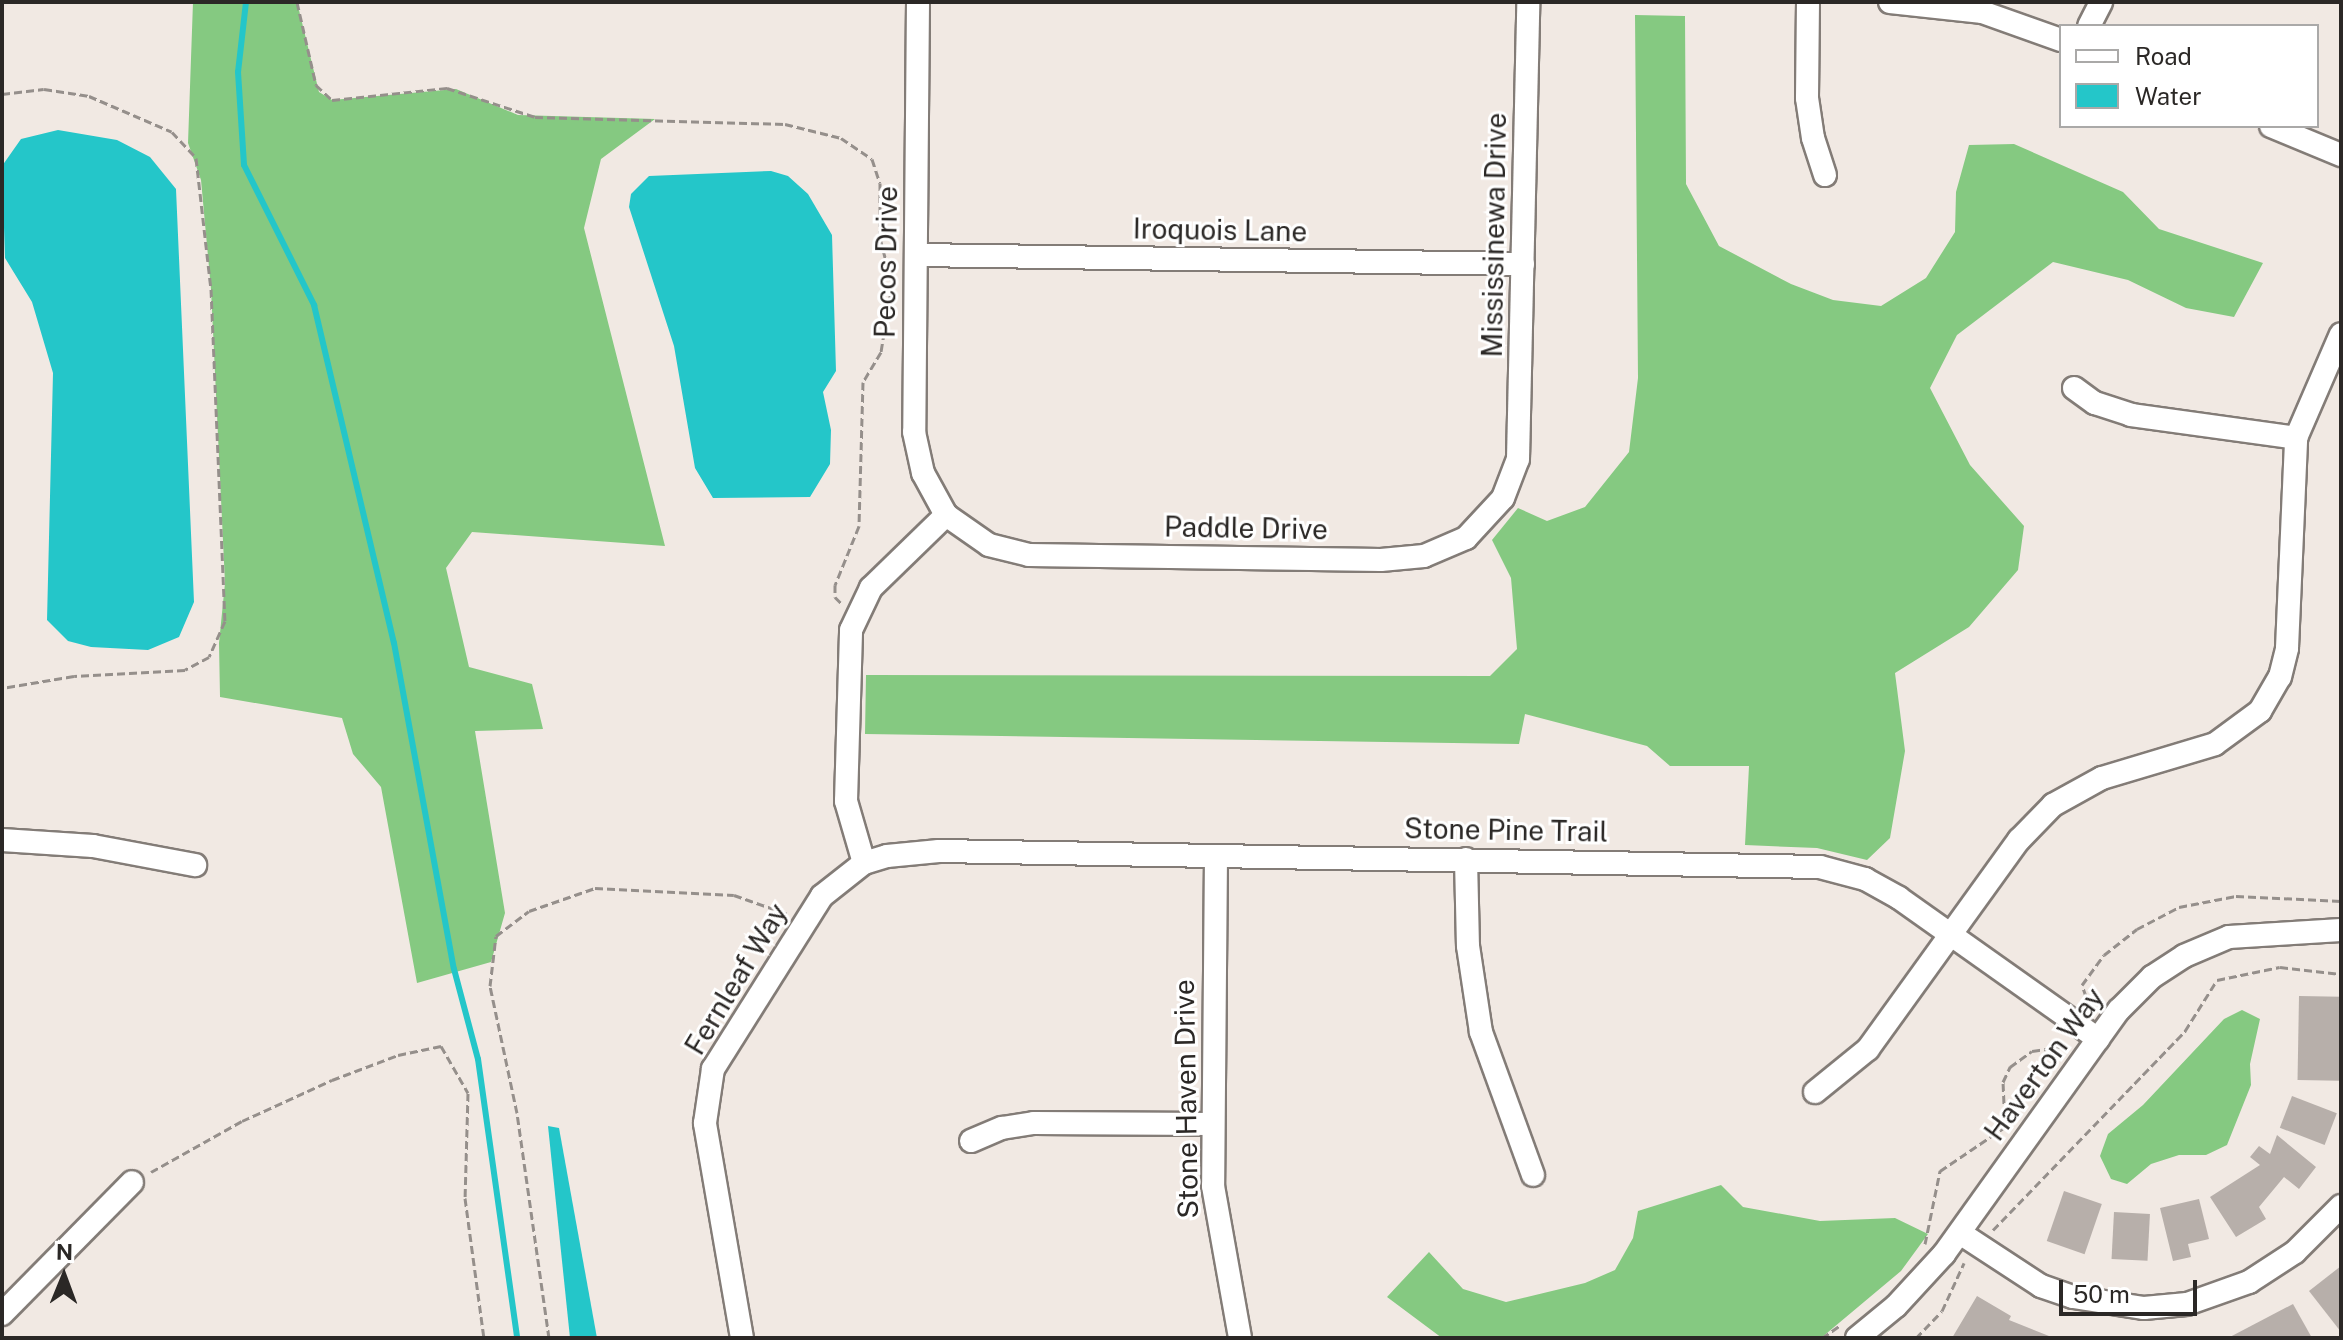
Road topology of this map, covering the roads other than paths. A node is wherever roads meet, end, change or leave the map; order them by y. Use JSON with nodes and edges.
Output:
{"nodes":[{"id":1,"x":918,"y":2,"type":"edge"},
{"id":2,"x":1528,"y":2,"type":"edge"},
{"id":3,"x":1808,"y":2,"type":"edge"},
{"id":4,"x":1890,"y":2,"type":"edge"},
{"id":5,"x":2101,"y":2,"type":"edge"},
{"id":6,"x":2090,"y":24,"type":"edge"},
{"id":7,"x":2059,"y":39,"type":"edge"},
{"id":8,"x":2276,"y":128,"type":"edge"},
{"id":9,"x":2341,"y":155,"type":"edge"},
{"id":10,"x":1825,"y":175,"type":"dead end"},
{"id":11,"x":916,"y":255,"type":"junction"},
{"id":12,"x":1523,"y":264,"type":"junction"},
{"id":13,"x":2341,"y":334,"type":"edge"},
{"id":14,"x":2074,"y":388,"type":"dead end"},
{"id":15,"x":2296,"y":438,"type":"junction"},
{"id":16,"x":1515,"y":469,"type":"joint"},
{"id":17,"x":946,"y":515,"type":"junction"},
{"id":18,"x":2,"y":840,"type":"edge"},
{"id":19,"x":1216,"y":856,"type":"junction"},
{"id":20,"x":1466,"y":859,"type":"junction"},
{"id":21,"x":864,"y":863,"type":"junction"},
{"id":22,"x":195,"y":865,"type":"dead end"},
{"id":23,"x":2341,"y":930,"type":"edge"},
{"id":24,"x":1952,"y":935,"type":"junction"},
{"id":25,"x":2098,"y":1039,"type":"junction"},
{"id":26,"x":1815,"y":1092,"type":"dead end"},
{"id":27,"x":1212,"y":1124,"type":"junction"},
{"id":28,"x":971,"y":1141,"type":"dead end"},
{"id":29,"x":1533,"y":1175,"type":"dead end"},
{"id":30,"x":132,"y":1182,"type":"dead end"},
{"id":31,"x":2339,"y":1213,"type":"edge"},
{"id":32,"x":1969,"y":1240,"type":"junction"},
{"id":33,"x":2,"y":1314,"type":"edge"},
{"id":34,"x":742,"y":1338,"type":"edge"},
{"id":35,"x":1240,"y":1338,"type":"edge"},
{"id":36,"x":1857,"y":1338,"type":"edge"}],
"edges":[{"from":1,"to":11,"type":"street","name":"Pecos Drive"},
{"from":2,"to":12,"type":"street","name":"Mississinewa Drive"},
{"from":3,"to":10,"type":"street"},
{"from":4,"to":7,"type":"street"},
{"from":5,"to":6,"type":"street"},
{"from":8,"to":9,"type":"street"},
{"from":11,"to":12,"type":"street","name":"Iroquois Lane"},
{"from":11,"to":17,"type":"street","name":"Pecos Drive"},
{"from":12,"to":16,"type":"street","name":"Mississinewa Drive"},
{"from":13,"to":15,"type":"street"},
{"from":14,"to":15,"type":"street"},
{"from":15,"to":24,"type":"street"},
{"from":16,"to":17,"type":"street","name":"Paddle Drive"},
{"from":17,"to":21,"type":"street"},
{"from":18,"to":22,"type":"street"},
{"from":19,"to":20,"type":"street","name":"Stone Pine Trail"},
{"from":19,"to":21,"type":"street","name":"Stone Pine Trail"},
{"from":19,"to":27,"type":"street","name":"Stone Haven Drive"},
{"from":20,"to":24,"type":"street","name":"Stone Pine Trail"},
{"from":20,"to":29,"type":"street"},
{"from":21,"to":34,"type":"street","name":"Fernleaf Way"},
{"from":23,"to":25,"type":"street","name":"Haverton Way"},
{"from":24,"to":25,"type":"street","name":"Stone Pine Trail"},
{"from":24,"to":26,"type":"street"},
{"from":25,"to":32,"type":"street","name":"Haverton Way"},
{"from":27,"to":28,"type":"street"},
{"from":27,"to":35,"type":"street","name":"Stone Haven Drive"},
{"from":30,"to":33,"type":"street"},
{"from":31,"to":32,"type":"street"},
{"from":32,"to":36,"type":"street","name":"Haverton Way"}]}
